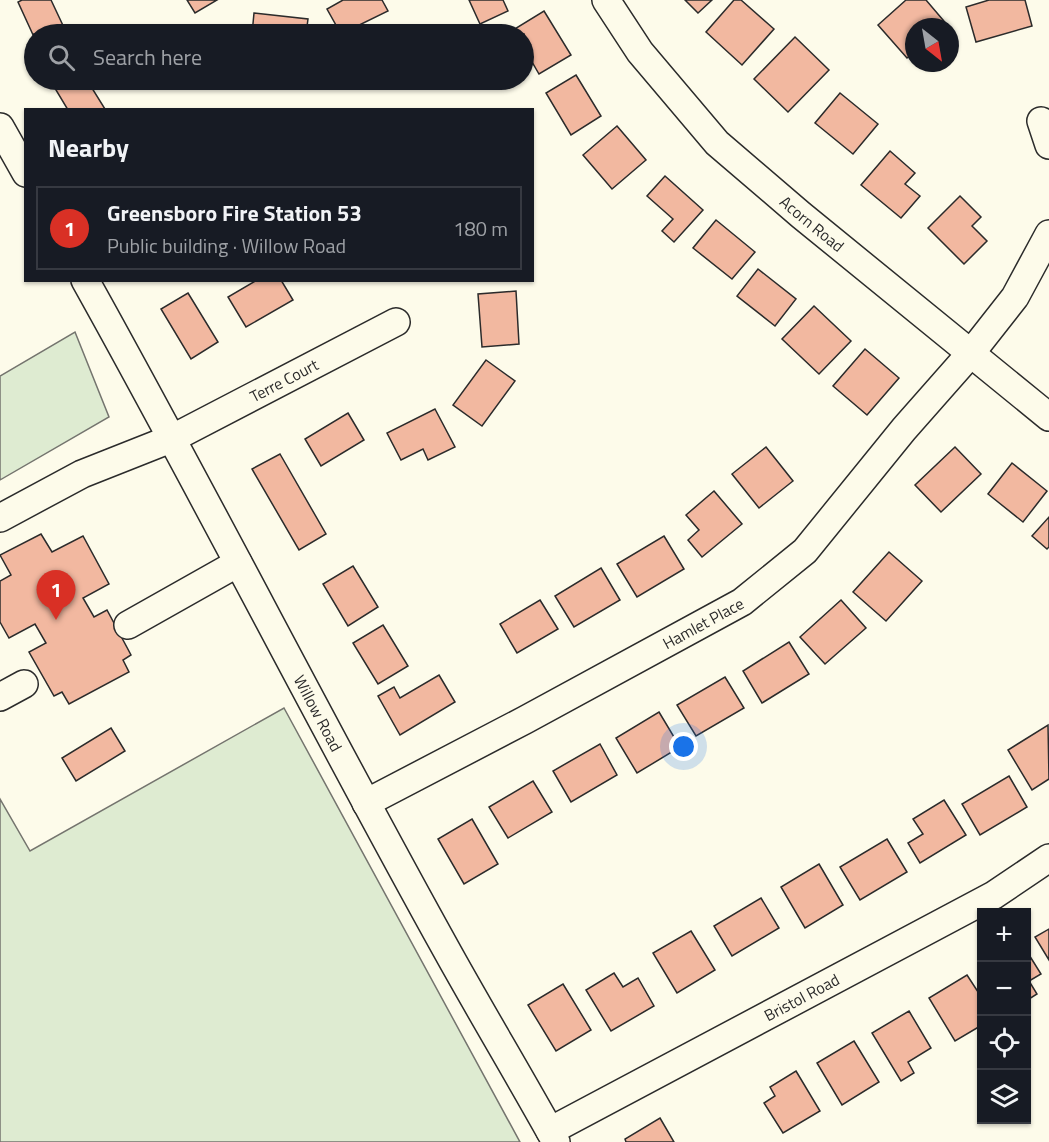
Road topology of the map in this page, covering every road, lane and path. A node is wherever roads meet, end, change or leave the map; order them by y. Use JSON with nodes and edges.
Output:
{"nodes":[{"id":1,"x":606,"y":0,"type":"edge"},
{"id":2,"x":0,"y":127,"type":"edge"},
{"id":3,"x":24,"y":169,"type":"edge"},
{"id":4,"x":1049,"y":234,"type":"edge"},
{"id":5,"x":87,"y":282,"type":"edge"},
{"id":6,"x":396,"y":322,"type":"dead end"},
{"id":7,"x":971,"y":353,"type":"junction"},
{"id":8,"x":1049,"y":417,"type":"edge"},
{"id":9,"x":173,"y":438,"type":"junction"},
{"id":10,"x":0,"y":518,"type":"edge"},
{"id":11,"x":238,"y":563,"type":"junction"},
{"id":12,"x":128,"y":625,"type":"dead end"},
{"id":13,"x":24,"y":684,"type":"dead end"},
{"id":14,"x":0,"y":697,"type":"edge"},
{"id":15,"x":366,"y":803,"type":"junction"},
{"id":16,"x":1049,"y":858,"type":"edge"},
{"id":17,"x":553,"y":1137,"type":"edge"}],
"edges":[{"from":1,"to":7,"type":"street","name":"Acorn Road"},
{"from":2,"to":3,"type":"street"},
{"from":4,"to":7,"type":"street","name":"Hamlet Place"},
{"from":5,"to":9,"type":"street","name":"Willow Road"},
{"from":6,"to":9,"type":"street","name":"Terre Court"},
{"from":7,"to":8,"type":"street","name":"Acorn Road"},
{"from":7,"to":15,"type":"street","name":"Hamlet Place"},
{"from":9,"to":10,"type":"street","name":"Terre Court"},
{"from":9,"to":11,"type":"street","name":"Willow Road"},
{"from":11,"to":12,"type":"street"},
{"from":11,"to":15,"type":"street","name":"Willow Road"},
{"from":13,"to":14,"type":"street"},
{"from":15,"to":17,"type":"street","name":"Willow Road"},
{"from":16,"to":17,"type":"street","name":"Bristol Road"}]}
